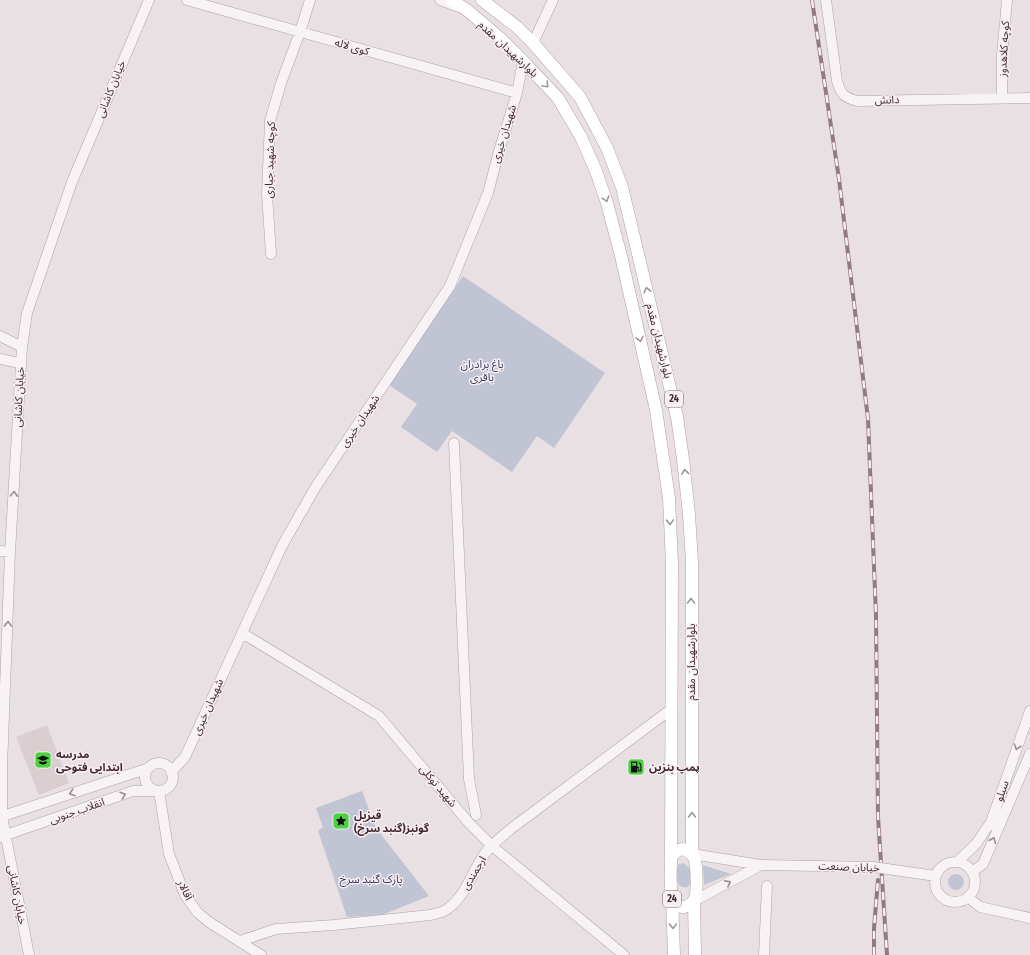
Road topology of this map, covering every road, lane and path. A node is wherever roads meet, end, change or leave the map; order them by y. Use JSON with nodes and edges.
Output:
{"nodes":[{"id":1,"x":149,"y":0,"type":"edge"},
{"id":2,"x":187,"y":0,"type":"edge"},
{"id":3,"x":310,"y":0,"type":"edge"},
{"id":4,"x":440,"y":0,"type":"edge"},
{"id":5,"x":452,"y":0,"type":"edge"},
{"id":6,"x":482,"y":0,"type":"edge"},
{"id":7,"x":553,"y":0,"type":"edge"},
{"id":8,"x":826,"y":0,"type":"edge"},
{"id":9,"x":1007,"y":0,"type":"edge"},
{"id":10,"x":467,"y":10,"type":"junction"},
{"id":11,"x":300,"y":32,"type":"junction"},
{"id":12,"x":533,"y":43,"type":"junction"},
{"id":13,"x":523,"y":61,"type":"junction"},
{"id":14,"x":517,"y":94,"type":"junction"},
{"id":15,"x":1002,"y":98,"type":"junction"},
{"id":16,"x":1030,"y":98,"type":"edge"},
{"id":17,"x":271,"y":254,"type":"dead end"},
{"id":18,"x":0,"y":336,"type":"edge"},
{"id":19,"x":22,"y":348,"type":"junction"},
{"id":20,"x":0,"y":359,"type":"edge"},
{"id":21,"x":20,"y":362,"type":"junction"},
{"id":22,"x":454,"y":444,"type":"dead end"},
{"id":23,"x":5,"y":552,"type":"edge"},
{"id":24,"x":242,"y":633,"type":"junction"},
{"id":25,"x":1030,"y":711,"type":"edge"},
{"id":26,"x":671,"y":714,"type":"junction"},
{"id":27,"x":1030,"y":754,"type":"edge"},
{"id":28,"x":149,"y":768,"type":"junction"},
{"id":29,"x":171,"y":772,"type":"junction"},
{"id":30,"x":1002,"y":790,"type":"junction"},
{"id":31,"x":156,"y":791,"type":"junction"},
{"id":32,"x":1013,"y":793,"type":"junction"},
{"id":33,"x":476,"y":815,"type":"dead end"},
{"id":34,"x":1,"y":817,"type":"edge"},
{"id":35,"x":3,"y":836,"type":"edge"},
{"id":36,"x":492,"y":846,"type":"junction"},
{"id":37,"x":692,"y":854,"type":"junction"},
{"id":38,"x":671,"y":858,"type":"junction"},
{"id":39,"x":957,"y":862,"type":"junction"},
{"id":40,"x":761,"y":865,"type":"junction"},
{"id":41,"x":972,"y":872,"type":"junction"},
{"id":42,"x":936,"y":876,"type":"junction"},
{"id":43,"x":767,"y":886,"type":"dead end"},
{"id":44,"x":672,"y":897,"type":"junction"},
{"id":45,"x":968,"y":897,"type":"junction"},
{"id":46,"x":694,"y":901,"type":"junction"},
{"id":47,"x":1030,"y":918,"type":"edge"},
{"id":48,"x":240,"y":941,"type":"junction"},
{"id":49,"x":29,"y":955,"type":"edge"},
{"id":50,"x":261,"y":955,"type":"edge"},
{"id":51,"x":624,"y":955,"type":"edge"},
{"id":52,"x":674,"y":955,"type":"edge"},
{"id":53,"x":695,"y":955,"type":"edge"},
{"id":54,"x":764,"y":955,"type":"edge"}],
"edges":[{"from":1,"to":19,"type":"street","name":"خیابان کاشانی"},
{"from":2,"to":11,"type":"street","name":"کوی لاله"},
{"from":3,"to":11,"type":"street","name":"کوچه شهید جباری"},
{"from":4,"to":10,"type":"street","number":"24"},
{"from":5,"to":10,"type":"main road","name":"بلوارشهیدان مقدم"},
{"from":6,"to":12,"type":"main road","name":"بلوارشهیدان مقدم","number":"24"},
{"from":7,"to":12,"type":"street"},
{"from":8,"to":15,"type":"street","name":"دانش"},
{"from":9,"to":15,"type":"street","name":"کوچه کلاهدوز"},
{"from":10,"to":13,"type":"main road","name":"بلوارشهیدان مقدم","number":"24"},
{"from":11,"to":14,"type":"street","name":"کوی لاله"},
{"from":11,"to":17,"type":"street","name":"کوچه شهید جباری"},
{"from":37,"to":12,"type":"main road","name":"بلوارشهیدان مقدم","number":"24","one_way":true},
{"from":13,"to":14,"type":"street","name":"شهیدان خیری"},
{"from":13,"to":26,"type":"main road","name":"بلوارشهیدان مقدم","number":"24","one_way":true},
{"from":14,"to":24,"type":"street","name":"شهیدان خیری"},
{"from":15,"to":16,"type":"street","name":"دانش"},
{"from":18,"to":19,"type":"street"},
{"from":19,"to":21,"type":"street","name":"خیابان کاشانی"},
{"from":20,"to":21,"type":"street"},
{"from":23,"to":21,"type":"street","name":"خیابان کاشانی","one_way":true},
{"from":22,"to":33,"type":"street"},
{"from":34,"to":23,"type":"street","name":"خیابان کاشانی","one_way":true},
{"from":24,"to":29,"type":"street","name":"شهیدان خیری"},
{"from":24,"to":36,"type":"street","name":"شهید توکلی"},
{"from":25,"to":30,"type":"street","name":"سیلو","one_way":true},
{"from":26,"to":36,"type":"street","name":"ارجمندی"},
{"from":26,"to":38,"type":"main road","name":"بلوارشهیدان مقدم","number":"24"},
{"from":27,"to":32,"type":"street","name":"سیلو"},
{"from":28,"to":29,"type":"street"},
{"from":28,"to":31,"type":"street"},
{"from":28,"to":34,"type":"street","name":"انقلاب جنوبی","one_way":true},
{"from":29,"to":31,"type":"street"},
{"from":30,"to":32,"type":"street"},
{"from":30,"to":39,"type":"street","name":"سیلو"},
{"from":35,"to":31,"type":"street","name":"انقلاب جنوبی","one_way":true},
{"from":31,"to":48,"type":"street","name":"آقالار"},
{"from":41,"to":32,"type":"street","name":"سیلو","one_way":true},
{"from":34,"to":35,"type":"street","name":"خیابان کاشانی"},
{"from":35,"to":49,"type":"street","name":"خیابان کاشانی"},
{"from":36,"to":48,"type":"street","name":"ارجمندی"},
{"from":36,"to":51,"type":"street","name":"شهید توکلی"},
{"from":37,"to":38,"type":"main road"},
{"from":37,"to":40,"type":"street","name":"خیابان صنعت"},
{"from":37,"to":46,"type":"main road","number":"24"},
{"from":38,"to":44,"type":"main road","number":"24"},
{"from":39,"to":41,"type":"street"},
{"from":39,"to":42,"type":"street"},
{"from":40,"to":42,"type":"street","name":"خیابان صنعت","bridge":true},
{"from":46,"to":40,"type":"street","name":"خیابان صنعت","one_way":true},
{"from":41,"to":45,"type":"street"},
{"from":42,"to":45,"type":"street"},
{"from":43,"to":54,"type":"street"},
{"from":44,"to":46,"type":"main road","number":"24"},
{"from":44,"to":52,"type":"main road","number":"24","one_way":true},
{"from":45,"to":47,"type":"street"},
{"from":46,"to":53,"type":"main road","number":"24"},
{"from":48,"to":50,"type":"street","name":"آقالار"}]}
